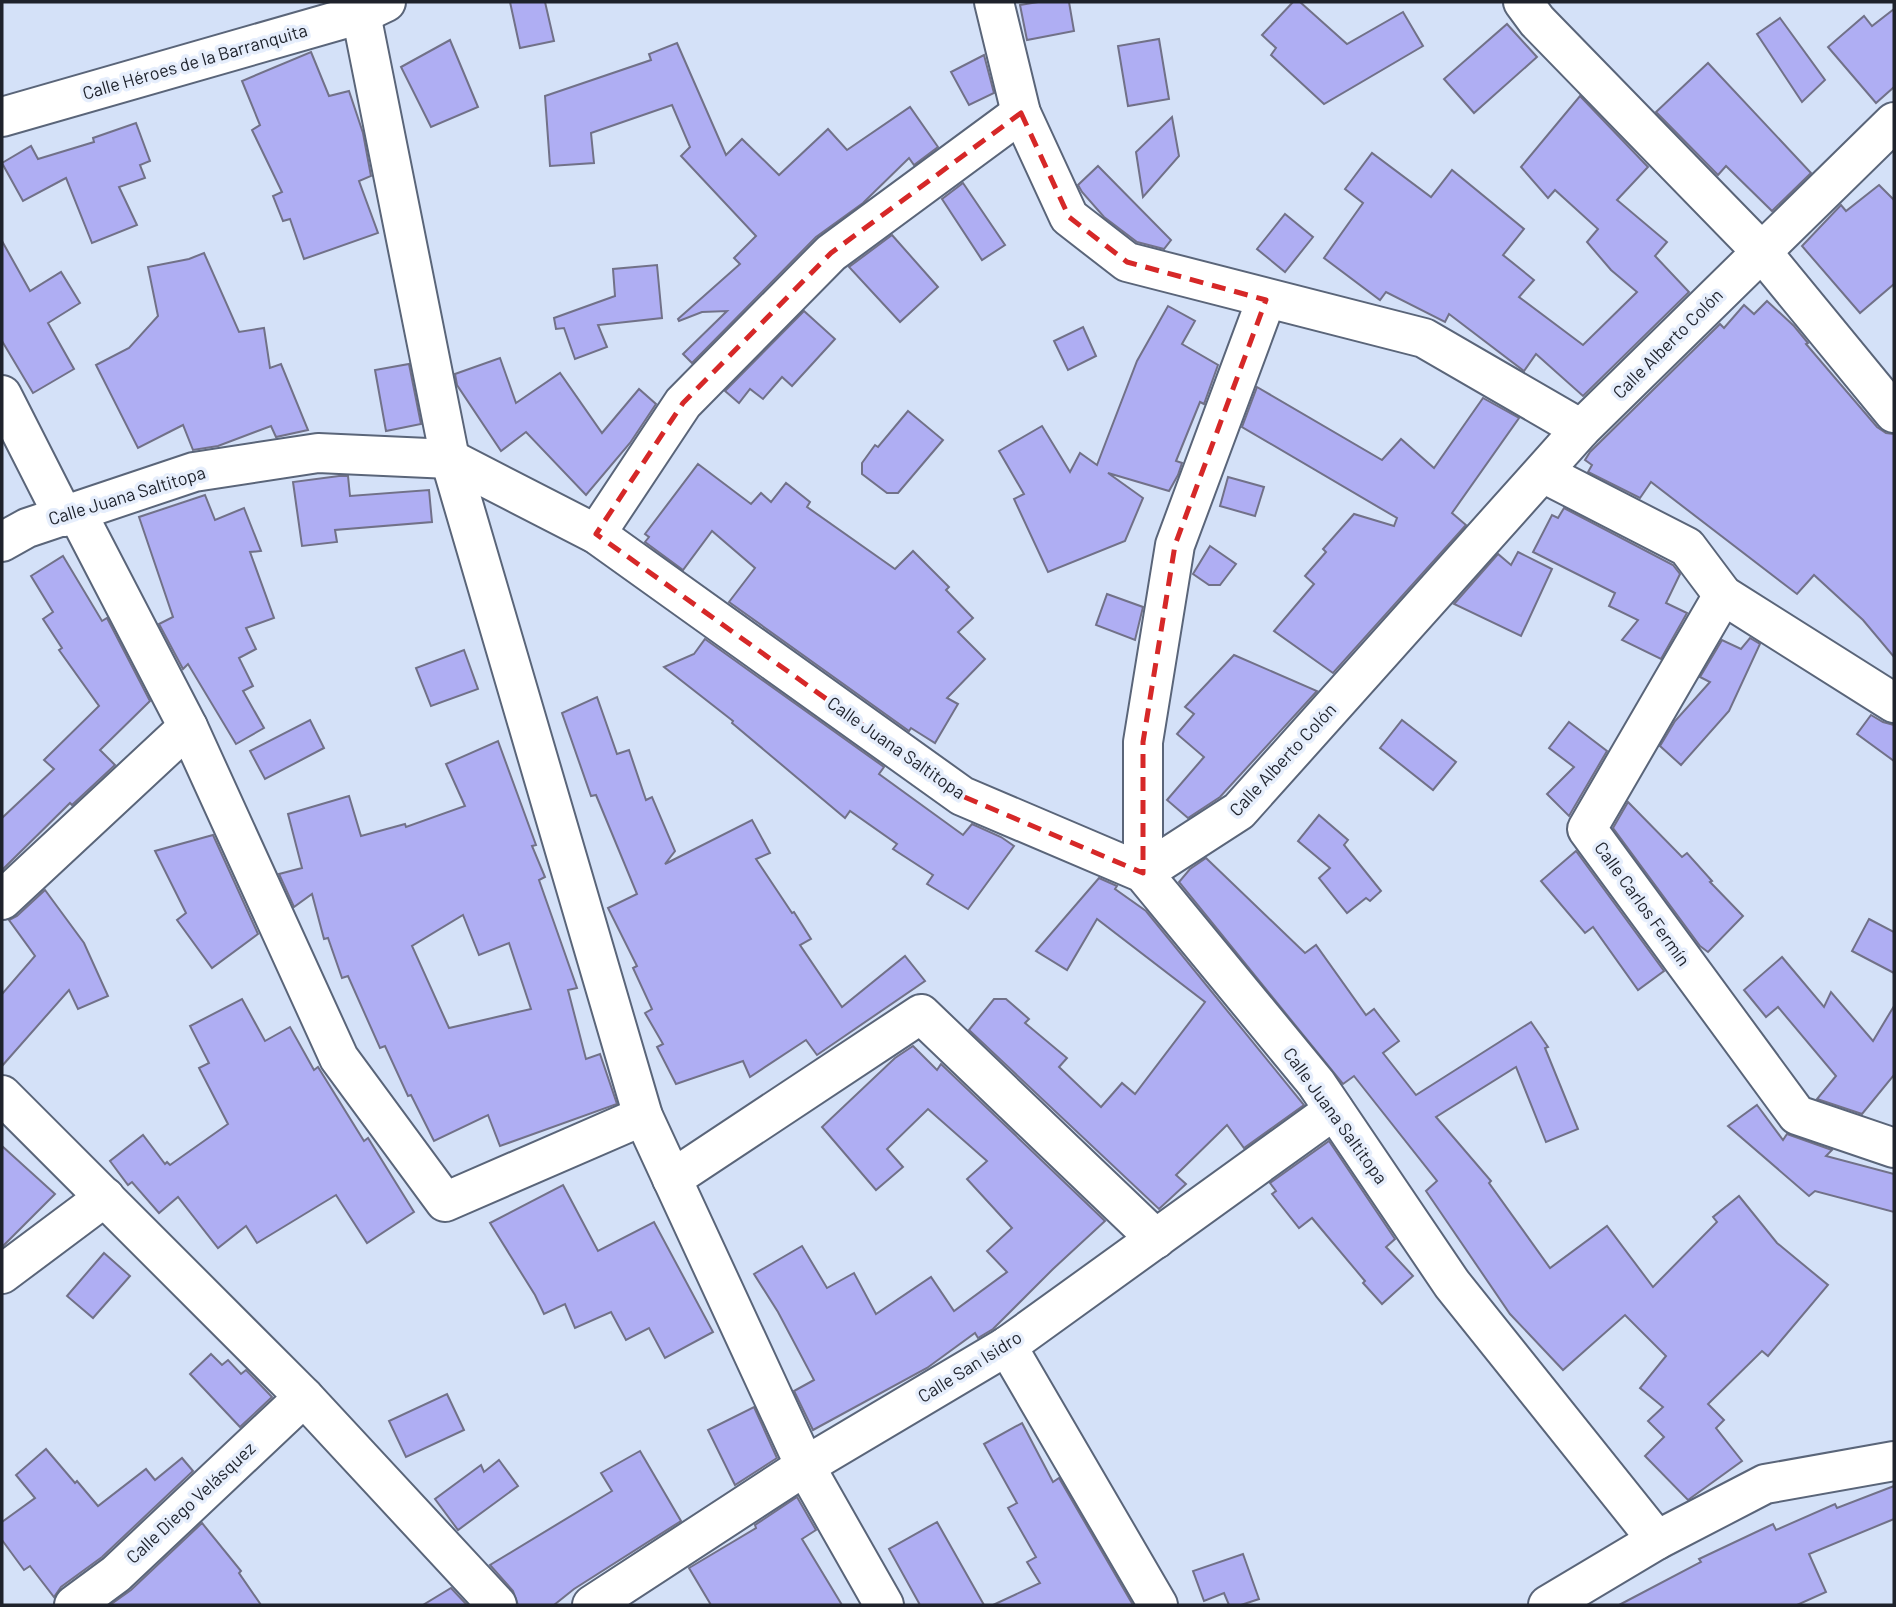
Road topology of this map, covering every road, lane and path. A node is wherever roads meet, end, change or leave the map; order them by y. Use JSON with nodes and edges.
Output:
{"nodes":[{"id":1,"x":994,"y":2,"type":"edge"},
{"id":2,"x":1523,"y":2,"type":"edge"},
{"id":3,"x":373,"y":8,"type":"edge"},
{"id":4,"x":1021,"y":113,"type":"junction"},
{"id":5,"x":2,"y":117,"type":"edge"},
{"id":6,"x":1894,"y":122,"type":"edge"},
{"id":7,"x":1761,"y":251,"type":"junction"},
{"id":8,"x":1266,"y":300,"type":"junction"},
{"id":9,"x":2,"y":395,"type":"edge"},
{"id":10,"x":1894,"y":414,"type":"edge"},
{"id":11,"x":1581,"y":429,"type":"junction"},
{"id":12,"x":450,"y":459,"type":"junction"},
{"id":13,"x":1543,"y":473,"type":"junction"},
{"id":14,"x":70,"y":515,"type":"junction"},
{"id":15,"x":596,"y":534,"type":"junction"},
{"id":16,"x":2,"y":542,"type":"edge"},
{"id":17,"x":1723,"y":595,"type":"junction"},
{"id":18,"x":1894,"y":703,"type":"edge"},
{"id":19,"x":188,"y":727,"type":"junction"},
{"id":20,"x":1143,"y":873,"type":"junction"},
{"id":21,"x":2,"y":900,"type":"edge"},
{"id":22,"x":2,"y":1095,"type":"edge"},
{"id":23,"x":1334,"y":1110,"type":"junction"},
{"id":24,"x":643,"y":1116,"type":"junction"},
{"id":25,"x":1894,"y":1148,"type":"edge"},
{"id":26,"x":672,"y":1179,"type":"junction"},
{"id":27,"x":105,"y":1197,"type":"junction"},
{"id":28,"x":1157,"y":1239,"type":"junction"},
{"id":29,"x":2,"y":1274,"type":"edge"},
{"id":30,"x":1007,"y":1346,"type":"junction"},
{"id":31,"x":304,"y":1397,"type":"junction"},
{"id":32,"x":1894,"y":1461,"type":"edge"},
{"id":33,"x":805,"y":1466,"type":"junction"},
{"id":34,"x":1657,"y":1540,"type":"junction"},
{"id":35,"x":74,"y":1605,"type":"edge"},
{"id":36,"x":497,"y":1605,"type":"edge"},
{"id":37,"x":592,"y":1605,"type":"edge"},
{"id":38,"x":884,"y":1605,"type":"edge"},
{"id":39,"x":1158,"y":1605,"type":"edge"},
{"id":40,"x":1548,"y":1605,"type":"edge"}],
"edges":[{"from":1,"to":4,"type":"street"},
{"from":2,"to":7,"type":"street"},
{"from":3,"to":5,"type":"street","name":"Calle Héroes de la Barranquita"},
{"from":3,"to":12,"type":"street"},
{"from":4,"to":8,"type":"street"},
{"from":4,"to":15,"type":"street"},
{"from":6,"to":7,"type":"street","name":"Calle Alberto Colón"},
{"from":7,"to":10,"type":"street"},
{"from":7,"to":11,"type":"street","name":"Calle Alberto Colón"},
{"from":8,"to":11,"type":"street"},
{"from":8,"to":20,"type":"street"},
{"from":9,"to":14,"type":"street"},
{"from":11,"to":13,"type":"street","name":"Calle Alberto Colón"},
{"from":12,"to":14,"type":"street","name":"Calle Juana Saltitopa"},
{"from":12,"to":15,"type":"street","name":"Calle Juana Saltitopa"},
{"from":12,"to":24,"type":"street"},
{"from":13,"to":17,"type":"street"},
{"from":13,"to":20,"type":"street","name":"Calle Alberto Colón"},
{"from":14,"to":16,"type":"street","name":"Calle Juana Saltitopa"},
{"from":14,"to":19,"type":"street"},
{"from":15,"to":20,"type":"street","name":"Calle Juana Saltitopa"},
{"from":17,"to":18,"type":"street"},
{"from":17,"to":25,"type":"street","name":"Calle Carlos Fermín"},
{"from":19,"to":21,"type":"street"},
{"from":19,"to":24,"type":"street"},
{"from":20,"to":23,"type":"street","name":"Calle Juana Saltitopa"},
{"from":22,"to":27,"type":"street"},
{"from":23,"to":28,"type":"street","name":"Calle San Isidro"},
{"from":23,"to":34,"type":"street","name":"Calle Juana Saltitopa"},
{"from":24,"to":26,"type":"street"},
{"from":26,"to":28,"type":"street"},
{"from":26,"to":33,"type":"street"},
{"from":27,"to":29,"type":"street"},
{"from":27,"to":31,"type":"street"},
{"from":28,"to":30,"type":"street","name":"Calle San Isidro"},
{"from":30,"to":33,"type":"street","name":"Calle San Isidro"},
{"from":30,"to":39,"type":"street"},
{"from":31,"to":35,"type":"street","name":"Calle Diego Velásquez"},
{"from":31,"to":36,"type":"street"},
{"from":32,"to":34,"type":"street"},
{"from":33,"to":37,"type":"street","name":"Calle San Isidro"},
{"from":33,"to":38,"type":"street"},
{"from":34,"to":40,"type":"street"}]}
